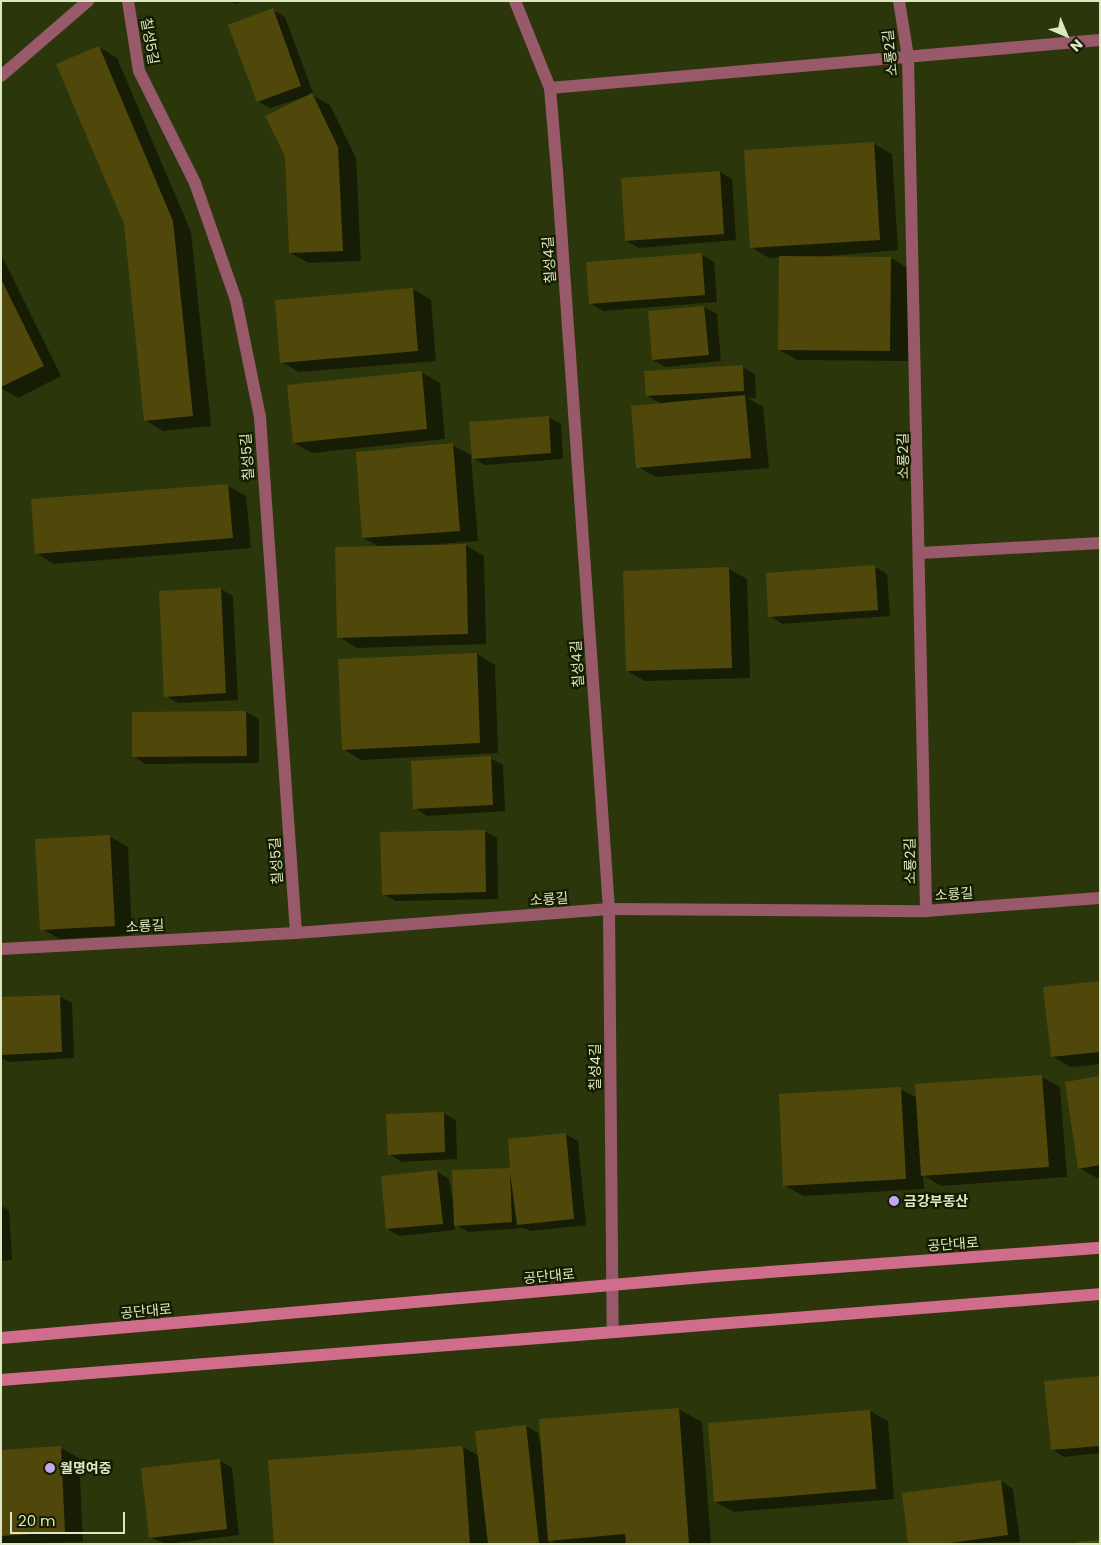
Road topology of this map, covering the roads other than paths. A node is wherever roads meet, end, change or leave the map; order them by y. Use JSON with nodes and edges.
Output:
{"nodes":[{"id":1,"x":88,"y":1,"type":"edge"},
{"id":2,"x":128,"y":1,"type":"edge"},
{"id":3,"x":515,"y":1,"type":"edge"},
{"id":4,"x":899,"y":1,"type":"edge"},
{"id":5,"x":1100,"y":40,"type":"edge"},
{"id":6,"x":908,"y":57,"type":"junction"},
{"id":7,"x":1,"y":76,"type":"edge"},
{"id":8,"x":550,"y":88,"type":"junction"},
{"id":9,"x":1100,"y":543,"type":"edge"},
{"id":10,"x":921,"y":553,"type":"junction"},
{"id":11,"x":1100,"y":898,"type":"edge"},
{"id":12,"x":609,"y":909,"type":"junction"},
{"id":13,"x":926,"y":911,"type":"junction"},
{"id":14,"x":296,"y":933,"type":"junction"},
{"id":15,"x":1,"y":949,"type":"edge"},
{"id":16,"x":1100,"y":1248,"type":"edge"},
{"id":17,"x":610,"y":1286,"type":"junction"},
{"id":18,"x":1100,"y":1294,"type":"edge"},
{"id":19,"x":613,"y":1332,"type":"junction"},
{"id":20,"x":1,"y":1338,"type":"edge"},
{"id":21,"x":1,"y":1380,"type":"edge"}],
"edges":[{"from":1,"to":7,"type":"street"},
{"from":2,"to":14,"type":"street","name":"칠성5길"},
{"from":3,"to":8,"type":"street","name":"칠성4길"},
{"from":4,"to":6,"type":"street","name":"소룡2길"},
{"from":5,"to":6,"type":"street"},
{"from":6,"to":8,"type":"street"},
{"from":6,"to":10,"type":"street","name":"소룡2길"},
{"from":8,"to":12,"type":"street","name":"칠성4길"},
{"from":9,"to":10,"type":"street"},
{"from":10,"to":13,"type":"street","name":"소룡2길"},
{"from":11,"to":13,"type":"street","name":"소룡길"},
{"from":12,"to":13,"type":"street","name":"소룡길"},
{"from":12,"to":14,"type":"street","name":"소룡길"},
{"from":12,"to":17,"type":"street","name":"칠성4길"},
{"from":14,"to":15,"type":"street","name":"소룡길"},
{"from":16,"to":17,"type":"street","name":"공단대로"},
{"from":17,"to":19,"type":"street","name":"칠성4길"},
{"from":17,"to":20,"type":"street","name":"공단대로"},
{"from":18,"to":19,"type":"street"},
{"from":19,"to":21,"type":"street"}]}
